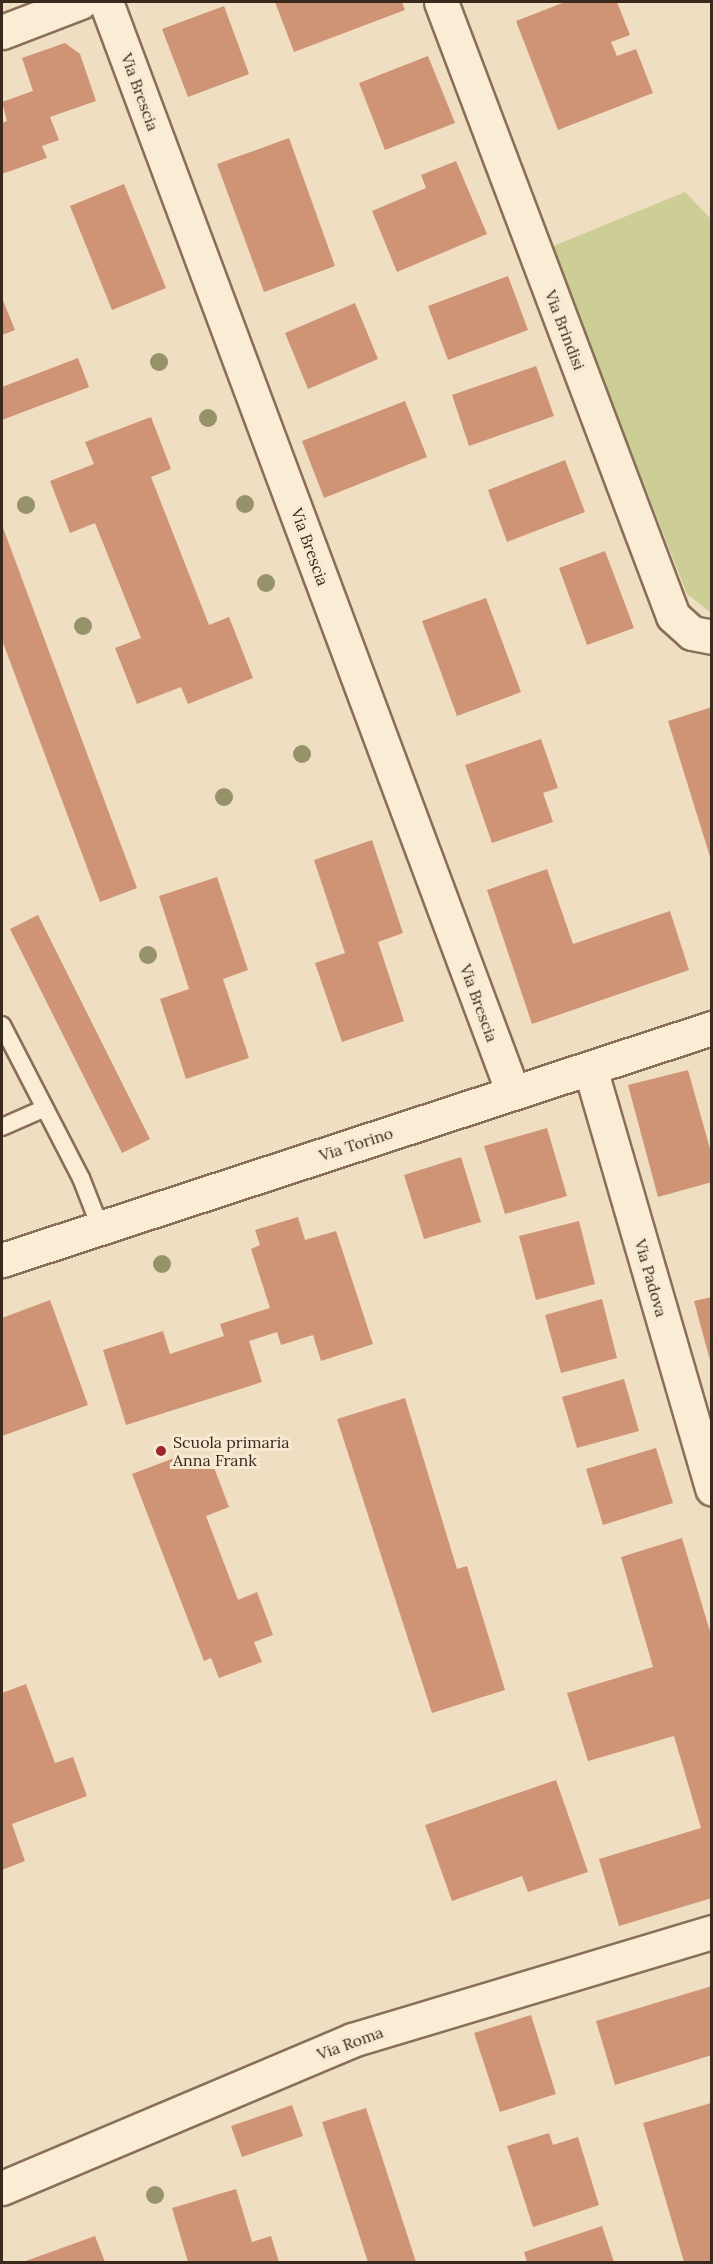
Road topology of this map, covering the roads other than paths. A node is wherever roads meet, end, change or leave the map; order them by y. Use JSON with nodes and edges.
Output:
{"nodes":[{"id":1,"x":81,"y":2,"type":"edge"},
{"id":2,"x":106,"y":2,"type":"edge"},
{"id":3,"x":441,"y":2,"type":"edge"},
{"id":4,"x":2,"y":32,"type":"edge"},
{"id":5,"x":711,"y":637,"type":"edge"},
{"id":6,"x":2,"y":1025,"type":"edge"},
{"id":7,"x":711,"y":1028,"type":"edge"},
{"id":8,"x":590,"y":1068,"type":"junction"},
{"id":9,"x":513,"y":1093,"type":"junction"},
{"id":10,"x":44,"y":1109,"type":"junction"},
{"id":11,"x":2,"y":1127,"type":"edge"},
{"id":12,"x":101,"y":1229,"type":"junction"},
{"id":13,"x":3,"y":1256,"type":"edge"},
{"id":14,"x":711,"y":1489,"type":"edge"},
{"id":15,"x":711,"y":1932,"type":"edge"},
{"id":16,"x":2,"y":2188,"type":"edge"}],
"edges":[{"from":1,"to":4,"type":"street"},
{"from":2,"to":9,"type":"street","name":"Via Brescia"},
{"from":3,"to":5,"type":"street","name":"Via Brindisi"},
{"from":6,"to":10,"type":"lane"},
{"from":7,"to":8,"type":"street","name":"Via Torino"},
{"from":8,"to":9,"type":"street","name":"Via Torino"},
{"from":8,"to":14,"type":"street","name":"Via Padova"},
{"from":9,"to":12,"type":"street","name":"Via Torino"},
{"from":10,"to":11,"type":"lane"},
{"from":10,"to":12,"type":"lane"},
{"from":12,"to":13,"type":"street","name":"Via Torino"},
{"from":15,"to":16,"type":"street","name":"Via Roma"}]}
